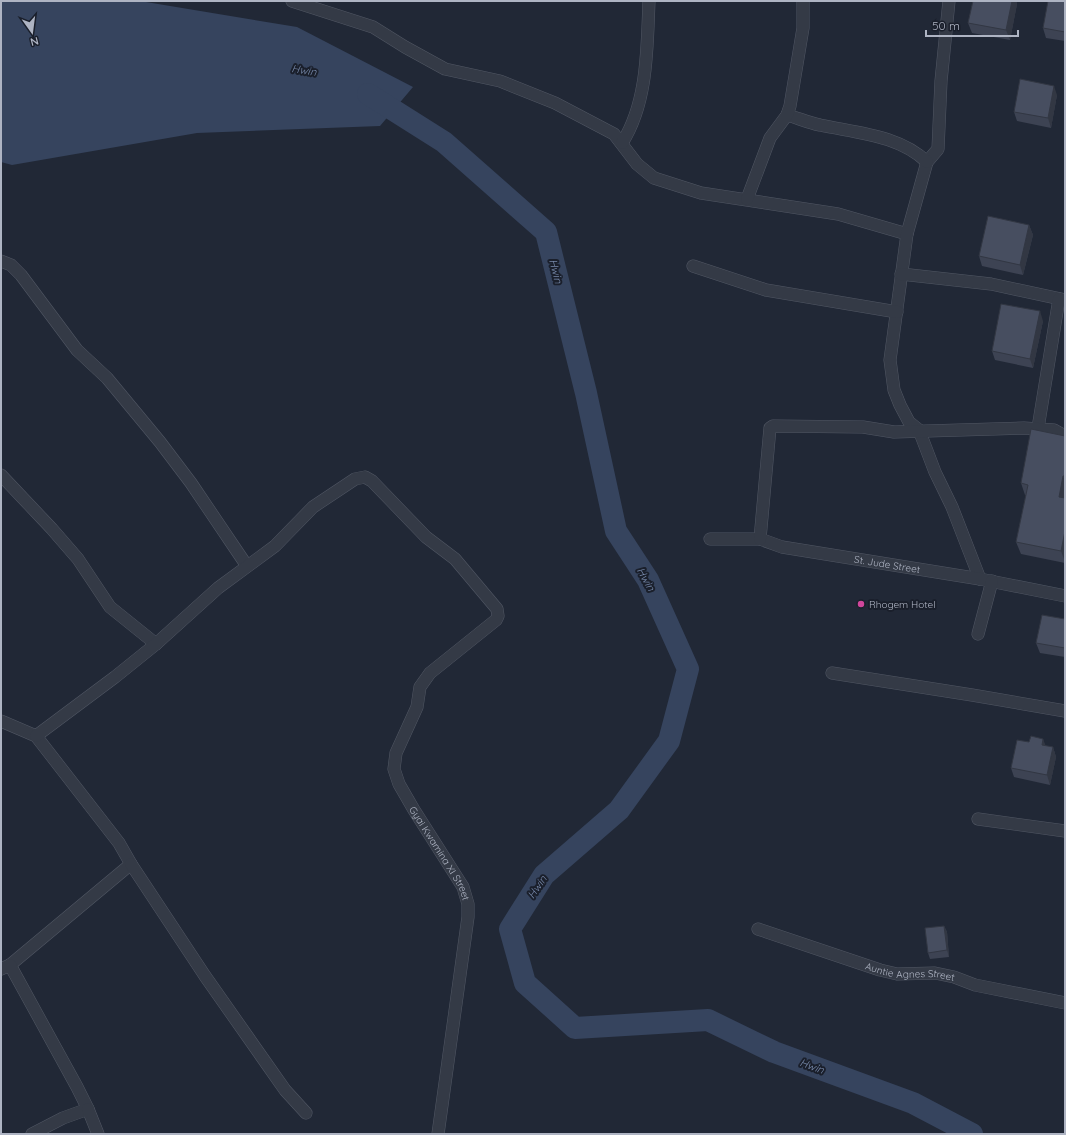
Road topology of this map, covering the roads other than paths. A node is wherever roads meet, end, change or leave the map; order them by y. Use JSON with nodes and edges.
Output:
{"nodes":[{"id":1,"x":292,"y":1,"type":"edge"},
{"id":2,"x":649,"y":1,"type":"edge"},
{"id":3,"x":803,"y":1,"type":"edge"},
{"id":4,"x":949,"y":1,"type":"edge"},
{"id":5,"x":787,"y":115,"type":"junction"},
{"id":6,"x":622,"y":143,"type":"junction"},
{"id":7,"x":927,"y":162,"type":"junction"},
{"id":8,"x":747,"y":199,"type":"junction"},
{"id":9,"x":907,"y":234,"type":"junction"},
{"id":10,"x":1,"y":261,"type":"edge"},
{"id":11,"x":693,"y":266,"type":"dead end"},
{"id":12,"x":901,"y":274,"type":"junction"},
{"id":13,"x":1062,"y":300,"type":"edge"},
{"id":14,"x":897,"y":312,"type":"junction"},
{"id":15,"x":1038,"y":428,"type":"junction"},
{"id":16,"x":919,"y":430,"type":"junction"},
{"id":17,"x":1065,"y":436,"type":"edge"},
{"id":18,"x":1,"y":475,"type":"edge"},
{"id":19,"x":760,"y":539,"type":"junction"},
{"id":20,"x":710,"y":540,"type":"dead end"},
{"id":21,"x":247,"y":566,"type":"junction"},
{"id":22,"x":980,"y":579,"type":"junction"},
{"id":23,"x":992,"y":581,"type":"junction"},
{"id":24,"x":1065,"y":596,"type":"edge"},
{"id":25,"x":978,"y":634,"type":"dead end"},
{"id":26,"x":156,"y":644,"type":"junction"},
{"id":27,"x":832,"y":673,"type":"dead end"},
{"id":28,"x":1065,"y":711,"type":"edge"},
{"id":29,"x":1,"y":721,"type":"edge"},
{"id":30,"x":36,"y":736,"type":"junction"},
{"id":31,"x":978,"y":819,"type":"dead end"},
{"id":32,"x":1065,"y":831,"type":"edge"},
{"id":33,"x":131,"y":864,"type":"junction"},
{"id":34,"x":758,"y":929,"type":"dead end"},
{"id":35,"x":5,"y":967,"type":"edge"},
{"id":36,"x":1065,"y":1003,"type":"edge"},
{"id":37,"x":88,"y":1109,"type":"junction"},
{"id":38,"x":306,"y":1113,"type":"dead end"},
{"id":39,"x":32,"y":1134,"type":"edge"},
{"id":40,"x":98,"y":1134,"type":"edge"},
{"id":41,"x":438,"y":1134,"type":"edge"}],
"edges":[{"from":1,"to":6,"type":"street"},
{"from":2,"to":6,"type":"street"},
{"from":3,"to":5,"type":"street"},
{"from":4,"to":7,"type":"street"},
{"from":5,"to":7,"type":"street"},
{"from":5,"to":8,"type":"street"},
{"from":6,"to":8,"type":"street"},
{"from":7,"to":9,"type":"street"},
{"from":8,"to":9,"type":"street"},
{"from":9,"to":12,"type":"street"},
{"from":10,"to":21,"type":"street"},
{"from":11,"to":14,"type":"street"},
{"from":12,"to":13,"type":"street"},
{"from":12,"to":14,"type":"street"},
{"from":13,"to":15,"type":"street"},
{"from":14,"to":16,"type":"street"},
{"from":15,"to":16,"type":"street"},
{"from":15,"to":17,"type":"street"},
{"from":16,"to":19,"type":"street"},
{"from":16,"to":22,"type":"street"},
{"from":18,"to":26,"type":"street"},
{"from":19,"to":20,"type":"street","name":"St. Jude Street"},
{"from":19,"to":22,"type":"street","name":"St. Jude Street"},
{"from":21,"to":26,"type":"street"},
{"from":21,"to":41,"type":"street","name":"Gyai Kwamina XI Street"},
{"from":22,"to":23,"type":"street","name":"St. Jude Street"},
{"from":23,"to":24,"type":"street","name":"St. Jude Street"},
{"from":23,"to":25,"type":"street"},
{"from":26,"to":30,"type":"street"},
{"from":27,"to":28,"type":"street"},
{"from":29,"to":30,"type":"street"},
{"from":30,"to":33,"type":"street"},
{"from":31,"to":32,"type":"street"},
{"from":33,"to":35,"type":"street"},
{"from":33,"to":38,"type":"street"},
{"from":34,"to":36,"type":"street","name":"Auntie Agnes Street"},
{"from":35,"to":37,"type":"street"},
{"from":37,"to":39,"type":"street"},
{"from":37,"to":40,"type":"street"}]}
